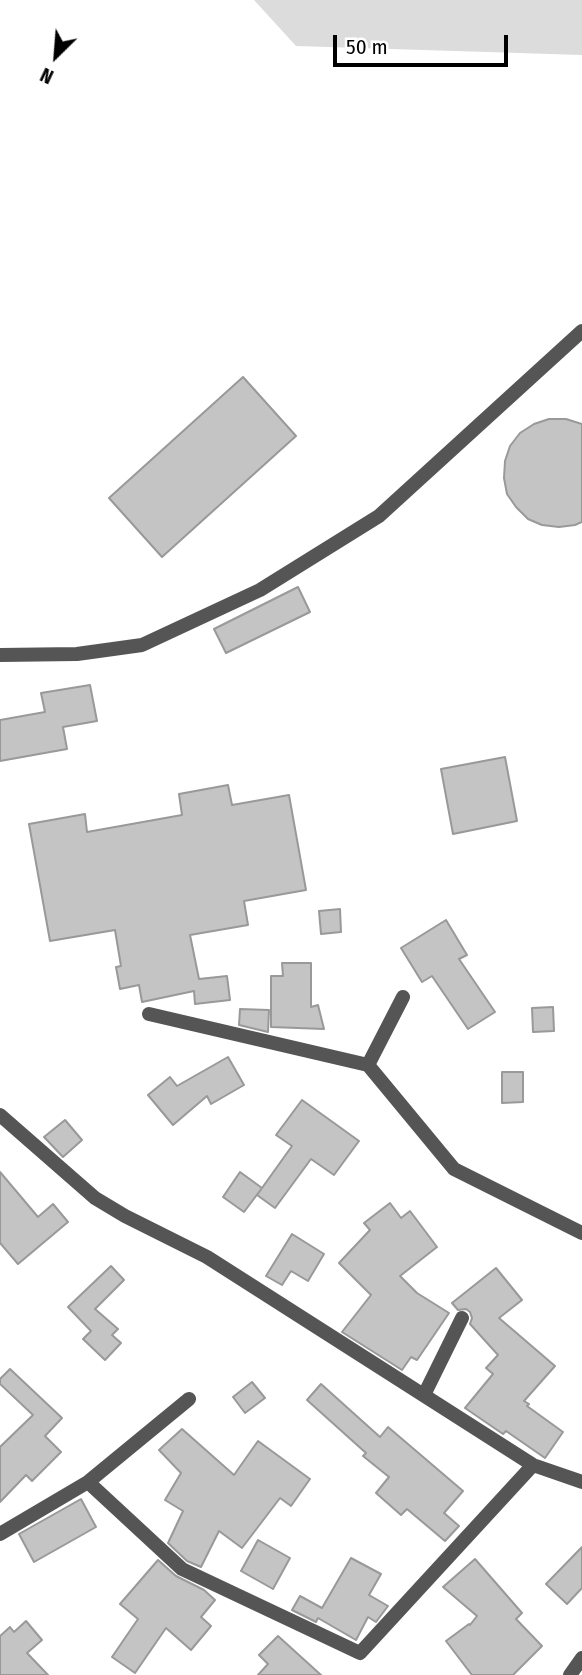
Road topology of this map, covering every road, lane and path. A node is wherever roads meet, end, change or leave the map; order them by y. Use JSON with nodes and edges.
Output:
{"nodes":[{"id":1,"x":582,"y":331,"type":"edge"},
{"id":2,"x":0,"y":655,"type":"edge"},
{"id":3,"x":403,"y":997,"type":"dead end"},
{"id":4,"x":149,"y":1014,"type":"dead end"},
{"id":5,"x":369,"y":1065,"type":"junction"},
{"id":6,"x":0,"y":1115,"type":"edge"},
{"id":7,"x":582,"y":1233,"type":"edge"},
{"id":8,"x":462,"y":1318,"type":"dead end"},
{"id":9,"x":424,"y":1395,"type":"junction"},
{"id":10,"x":189,"y":1399,"type":"dead end"},
{"id":11,"x":533,"y":1465,"type":"junction"},
{"id":12,"x":88,"y":1482,"type":"junction"},
{"id":13,"x":582,"y":1482,"type":"edge"},
{"id":14,"x":0,"y":1534,"type":"edge"},
{"id":15,"x":582,"y":1658,"type":"edge"},
{"id":16,"x":570,"y":1675,"type":"edge"}],
"edges":[{"from":1,"to":2,"type":"street"},
{"from":3,"to":5,"type":"street"},
{"from":4,"to":5,"type":"street"},
{"from":5,"to":7,"type":"street"},
{"from":6,"to":9,"type":"street"},
{"from":8,"to":9,"type":"street"},
{"from":9,"to":11,"type":"street"},
{"from":10,"to":12,"type":"street"},
{"from":11,"to":12,"type":"street"},
{"from":11,"to":13,"type":"street"},
{"from":12,"to":14,"type":"street"},
{"from":15,"to":16,"type":"street"}]}
